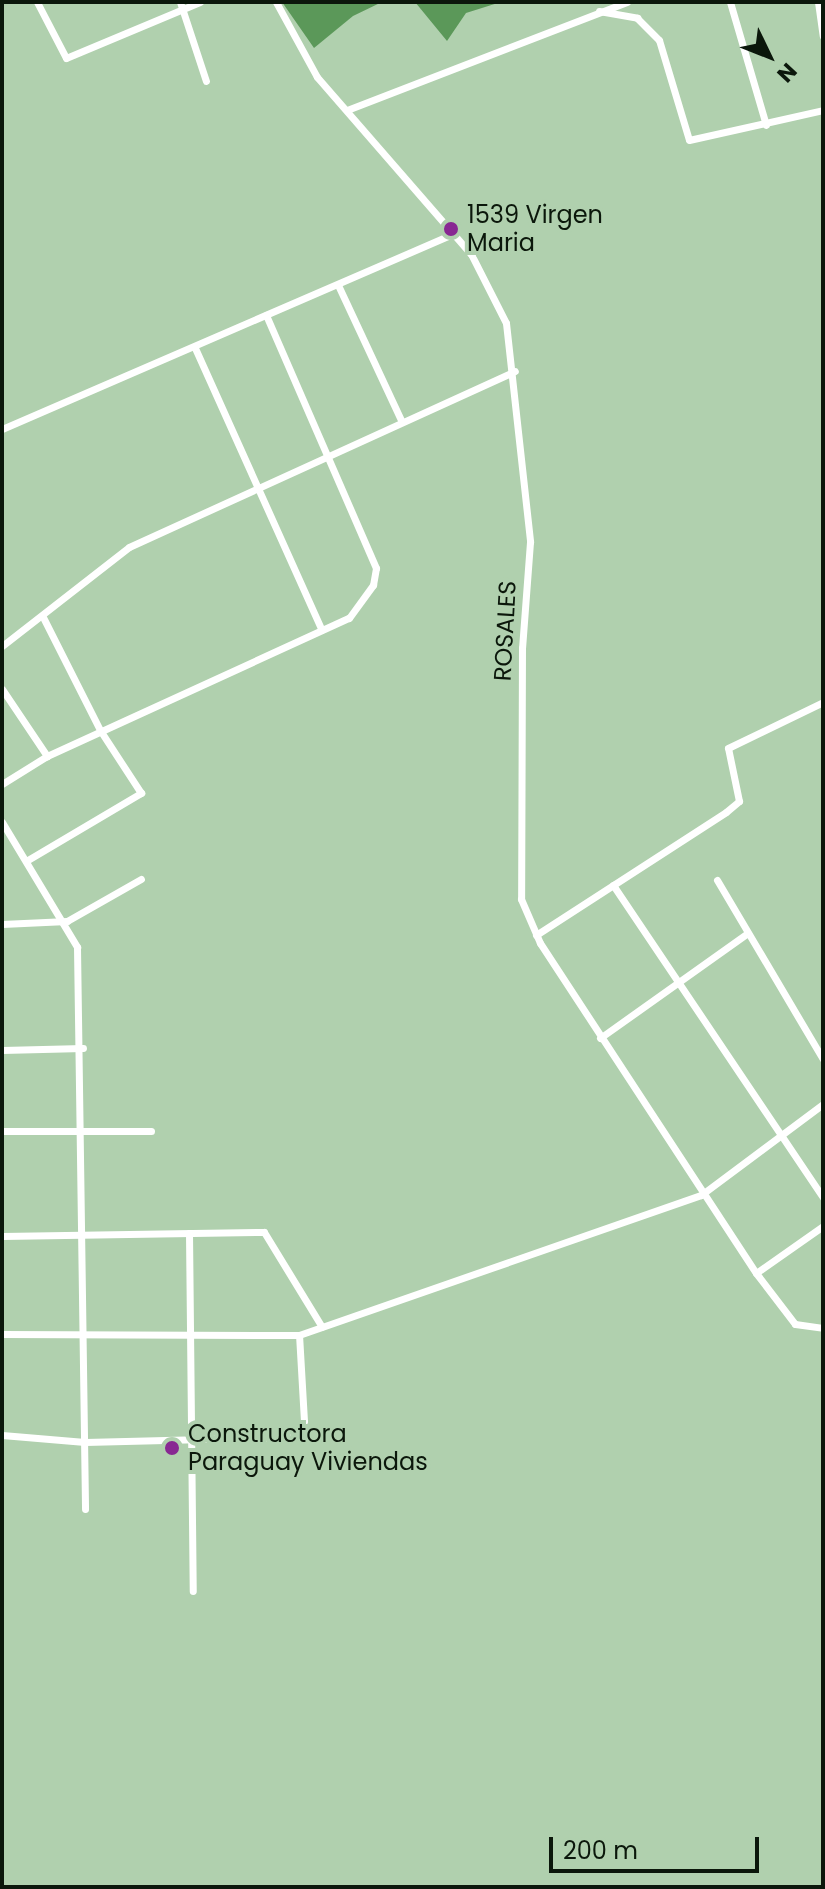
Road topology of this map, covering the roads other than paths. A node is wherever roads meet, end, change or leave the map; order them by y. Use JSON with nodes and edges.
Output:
{"nodes":[{"id":1,"x":37,"y":2,"type":"edge"},
{"id":2,"x":200,"y":2,"type":"edge"},
{"id":3,"x":276,"y":2,"type":"edge"},
{"id":4,"x":627,"y":2,"type":"edge"},
{"id":5,"x":730,"y":2,"type":"edge"},
{"id":6,"x":818,"y":2,"type":"edge"},
{"id":7,"x":182,"y":5,"type":"edge"},
{"id":8,"x":599,"y":11,"type":"junction"},
{"id":9,"x":823,"y":36,"type":"edge"},
{"id":10,"x":206,"y":81,"type":"dead end"},
{"id":11,"x":347,"y":110,"type":"junction"},
{"id":12,"x":823,"y":110,"type":"edge"},
{"id":13,"x":766,"y":125,"type":"junction"},
{"id":14,"x":455,"y":233,"type":"junction"},
{"id":15,"x":338,"y":285,"type":"junction"},
{"id":16,"x":266,"y":315,"type":"junction"},
{"id":17,"x":195,"y":348,"type":"junction"},
{"id":18,"x":515,"y":371,"type":"junction"},
{"id":19,"x":402,"y":422,"type":"junction"},
{"id":20,"x":2,"y":429,"type":"edge"},
{"id":21,"x":325,"y":457,"type":"junction"},
{"id":22,"x":258,"y":488,"type":"junction"},
{"id":23,"x":43,"y":617,"type":"junction"},
{"id":24,"x":322,"y":630,"type":"junction"},
{"id":25,"x":2,"y":646,"type":"edge"},
{"id":26,"x":2,"y":689,"type":"edge"},
{"id":27,"x":823,"y":702,"type":"edge"},
{"id":28,"x":100,"y":730,"type":"junction"},
{"id":29,"x":47,"y":756,"type":"junction"},
{"id":30,"x":2,"y":784,"type":"edge"},
{"id":31,"x":2,"y":822,"type":"edge"},
{"id":32,"x":26,"y":861,"type":"junction"},
{"id":33,"x":141,"y":879,"type":"dead end"},
{"id":34,"x":717,"y":880,"type":"dead end"},
{"id":35,"x":613,"y":885,"type":"junction"},
{"id":36,"x":67,"y":921,"type":"junction"},
{"id":37,"x":2,"y":924,"type":"edge"},
{"id":38,"x":748,"y":933,"type":"junction"},
{"id":39,"x":536,"y":935,"type":"junction"},
{"id":40,"x":679,"y":983,"type":"junction"},
{"id":41,"x":600,"y":1038,"type":"junction"},
{"id":42,"x":83,"y":1048,"type":"junction"},
{"id":43,"x":2,"y":1050,"type":"edge"},
{"id":44,"x":823,"y":1059,"type":"edge"},
{"id":45,"x":823,"y":1104,"type":"edge"},
{"id":46,"x":2,"y":1131,"type":"edge"},
{"id":47,"x":151,"y":1131,"type":"dead end"},
{"id":48,"x":83,"y":1133,"type":"junction"},
{"id":49,"x":780,"y":1137,"type":"junction"},
{"id":50,"x":701,"y":1195,"type":"junction"},
{"id":51,"x":823,"y":1198,"type":"edge"},
{"id":52,"x":823,"y":1226,"type":"edge"},
{"id":53,"x":189,"y":1233,"type":"junction"},
{"id":54,"x":84,"y":1234,"type":"junction"},
{"id":55,"x":2,"y":1236,"type":"edge"},
{"id":56,"x":756,"y":1273,"type":"junction"},
{"id":57,"x":322,"y":1327,"type":"junction"},
{"id":58,"x":823,"y":1328,"type":"edge"},
{"id":59,"x":2,"y":1334,"type":"edge"},
{"id":60,"x":84,"y":1335,"type":"junction"},
{"id":61,"x":194,"y":1335,"type":"junction"},
{"id":62,"x":299,"y":1335,"type":"junction"},
{"id":63,"x":2,"y":1435,"type":"edge"},
{"id":64,"x":190,"y":1440,"type":"junction"},
{"id":65,"x":85,"y":1442,"type":"junction"},
{"id":66,"x":85,"y":1509,"type":"dead end"},
{"id":67,"x":193,"y":1591,"type":"dead end"}],
"edges":[{"from":1,"to":7,"type":"street"},
{"from":2,"to":7,"type":"street"},
{"from":3,"to":11,"type":"street","name":"ROSALES"},
{"from":4,"to":8,"type":"street"},
{"from":5,"to":13,"type":"street"},
{"from":6,"to":9,"type":"street"},
{"from":7,"to":10,"type":"street"},
{"from":8,"to":11,"type":"street"},
{"from":8,"to":13,"type":"street"},
{"from":11,"to":14,"type":"street","name":"ROSALES"},
{"from":12,"to":13,"type":"street"},
{"from":14,"to":15,"type":"street"},
{"from":14,"to":18,"type":"street","name":"ROSALES"},
{"from":15,"to":16,"type":"street"},
{"from":15,"to":19,"type":"street"},
{"from":16,"to":17,"type":"street"},
{"from":16,"to":21,"type":"street"},
{"from":17,"to":20,"type":"street"},
{"from":17,"to":22,"type":"street"},
{"from":18,"to":19,"type":"street"},
{"from":18,"to":39,"type":"street","name":"ROSALES"},
{"from":19,"to":21,"type":"street"},
{"from":21,"to":22,"type":"street"},
{"from":21,"to":24,"type":"street"},
{"from":22,"to":23,"type":"street"},
{"from":22,"to":24,"type":"street"},
{"from":23,"to":25,"type":"street"},
{"from":23,"to":28,"type":"street"},
{"from":24,"to":28,"type":"street"},
{"from":26,"to":29,"type":"street"},
{"from":27,"to":35,"type":"street"},
{"from":28,"to":29,"type":"street"},
{"from":28,"to":32,"type":"street"},
{"from":29,"to":30,"type":"street"},
{"from":31,"to":32,"type":"street"},
{"from":32,"to":36,"type":"street"},
{"from":33,"to":36,"type":"street"},
{"from":34,"to":38,"type":"street"},
{"from":35,"to":39,"type":"street"},
{"from":35,"to":40,"type":"street"},
{"from":36,"to":37,"type":"street"},
{"from":36,"to":42,"type":"street"},
{"from":38,"to":40,"type":"street"},
{"from":38,"to":44,"type":"street"},
{"from":39,"to":41,"type":"street","name":"ROSALES"},
{"from":40,"to":41,"type":"street"},
{"from":40,"to":49,"type":"street"},
{"from":41,"to":50,"type":"street","name":"ROSALES"},
{"from":42,"to":43,"type":"street"},
{"from":42,"to":48,"type":"street"},
{"from":45,"to":49,"type":"street"},
{"from":46,"to":48,"type":"street"},
{"from":47,"to":48,"type":"street"},
{"from":48,"to":54,"type":"street"},
{"from":49,"to":50,"type":"street"},
{"from":49,"to":51,"type":"street"},
{"from":50,"to":56,"type":"street","name":"ROSALES"},
{"from":50,"to":57,"type":"street"},
{"from":52,"to":56,"type":"street"},
{"from":53,"to":54,"type":"street"},
{"from":53,"to":57,"type":"street"},
{"from":53,"to":61,"type":"street"},
{"from":54,"to":55,"type":"street"},
{"from":54,"to":60,"type":"street"},
{"from":56,"to":58,"type":"street","name":"ROSALES"},
{"from":57,"to":62,"type":"street"},
{"from":59,"to":60,"type":"street"},
{"from":60,"to":61,"type":"street"},
{"from":60,"to":65,"type":"street"},
{"from":61,"to":62,"type":"street"},
{"from":61,"to":64,"type":"street"},
{"from":62,"to":64,"type":"street"},
{"from":63,"to":65,"type":"street"},
{"from":64,"to":65,"type":"street"},
{"from":64,"to":67,"type":"street"},
{"from":65,"to":66,"type":"street"}]}
